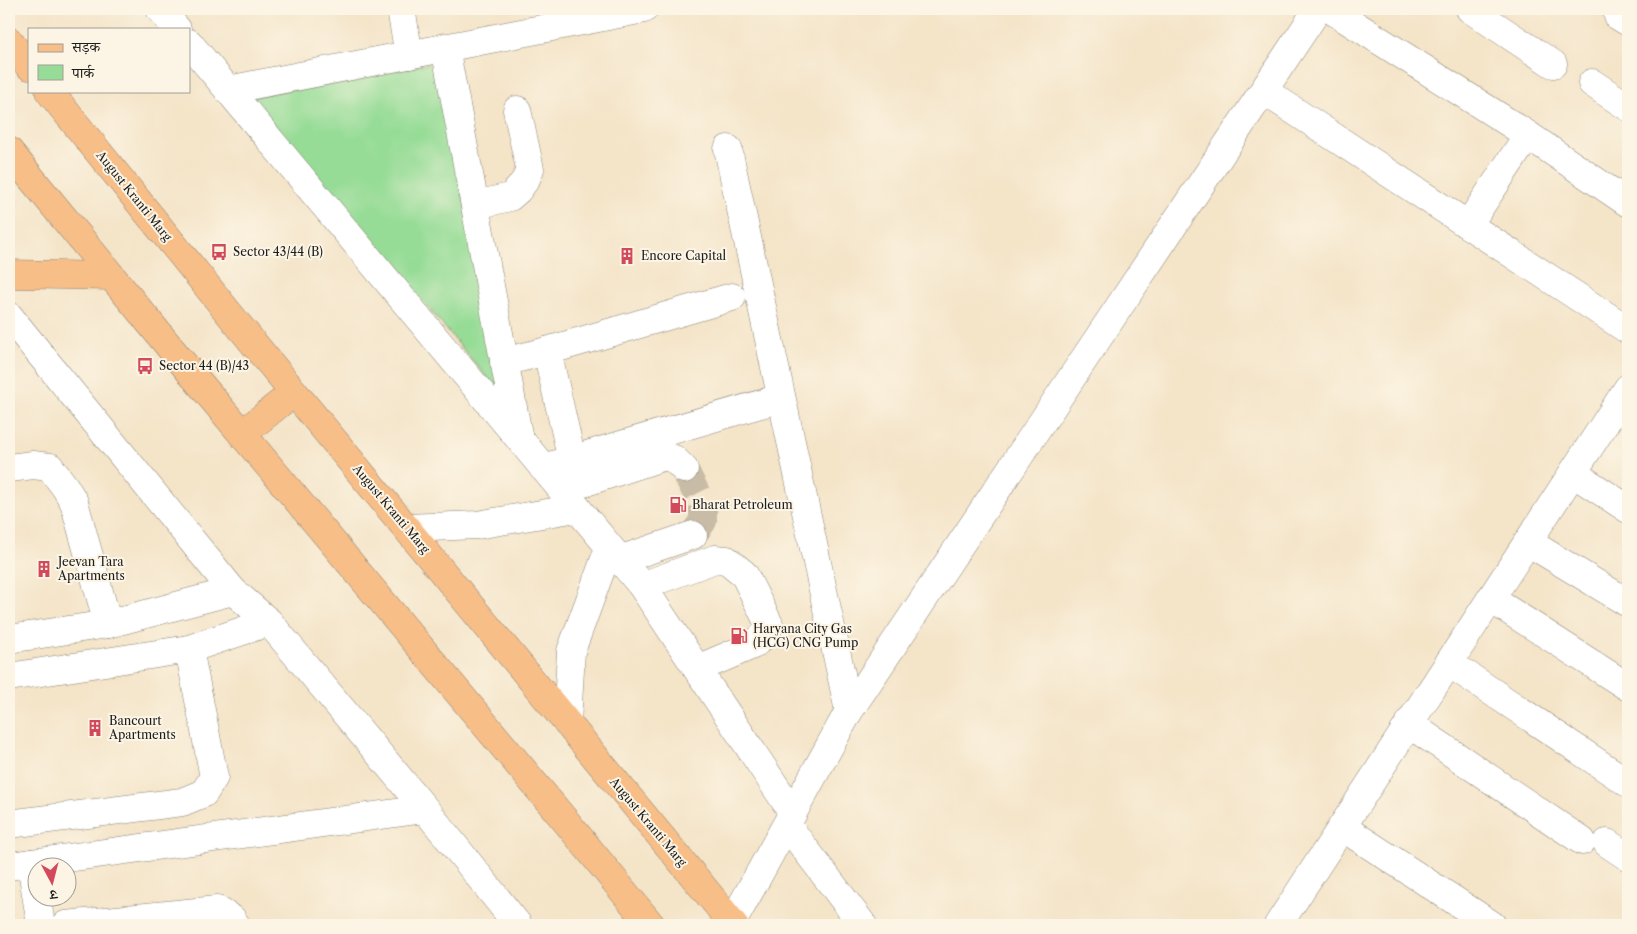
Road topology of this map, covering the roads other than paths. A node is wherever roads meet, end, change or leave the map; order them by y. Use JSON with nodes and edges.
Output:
{"nodes":[{"id":1,"x":160,"y":9,"type":"edge"},
{"id":2,"x":401,"y":9,"type":"edge"},
{"id":3,"x":644,"y":9,"type":"edge"},
{"id":4,"x":1318,"y":9,"type":"edge"},
{"id":5,"x":1330,"y":9,"type":"edge"},
{"id":6,"x":1470,"y":9,"type":"edge"},
{"id":7,"x":543,"y":18,"type":"edge"},
{"id":8,"x":176,"y":28,"type":"edge"},
{"id":9,"x":9,"y":41,"type":"edge"},
{"id":10,"x":190,"y":44,"type":"edge"},
{"id":11,"x":445,"y":48,"type":"junction"},
{"id":12,"x":409,"y":54,"type":"junction"},
{"id":13,"x":1553,"y":64,"type":"dead end"},
{"id":14,"x":28,"y":65,"type":"edge"},
{"id":15,"x":1592,"y":84,"type":"dead end"},
{"id":16,"x":228,"y":90,"type":"junction"},
{"id":17,"x":1264,"y":91,"type":"junction"},
{"id":18,"x":50,"y":92,"type":"edge"},
{"id":19,"x":1628,"y":107,"type":"edge"},
{"id":20,"x":517,"y":110,"type":"dead end"},
{"id":21,"x":1528,"y":135,"type":"junction"},
{"id":22,"x":728,"y":149,"type":"dead end"},
{"id":23,"x":9,"y":150,"type":"edge"},
{"id":24,"x":1628,"y":203,"type":"edge"},
{"id":25,"x":476,"y":205,"type":"junction"},
{"id":26,"x":1468,"y":225,"type":"junction"},
{"id":27,"x":9,"y":274,"type":"edge"},
{"id":28,"x":111,"y":276,"type":"junction"},
{"id":29,"x":732,"y":297,"type":"dead end"},
{"id":30,"x":9,"y":316,"type":"edge"},
{"id":31,"x":1628,"y":330,"type":"edge"},
{"id":32,"x":547,"y":351,"type":"junction"},
{"id":33,"x":504,"y":362,"type":"junction"},
{"id":34,"x":294,"y":392,"type":"junction"},
{"id":35,"x":781,"y":398,"type":"junction"},
{"id":36,"x":1625,"y":399,"type":"edge"},
{"id":37,"x":242,"y":434,"type":"junction"},
{"id":38,"x":519,"y":438,"type":"junction"},
{"id":39,"x":572,"y":460,"type":"junction"},
{"id":40,"x":9,"y":468,"type":"edge"},
{"id":41,"x":544,"y":468,"type":"junction"},
{"id":42,"x":684,"y":469,"type":"tunnel mouth"},
{"id":43,"x":1573,"y":473,"type":"junction"},
{"id":44,"x":570,"y":499,"type":"junction"},
{"id":45,"x":1628,"y":509,"type":"edge"},
{"id":46,"x":407,"y":528,"type":"junction"},
{"id":47,"x":693,"y":534,"type":"dead end"},
{"id":48,"x":1528,"y":542,"type":"junction"},
{"id":49,"x":614,"y":554,"type":"junction"},
{"id":50,"x":642,"y":586,"type":"junction"},
{"id":51,"x":233,"y":591,"type":"junction"},
{"id":52,"x":1491,"y":599,"type":"junction"},
{"id":53,"x":1628,"y":603,"type":"edge"},
{"id":54,"x":269,"y":622,"type":"junction"},
{"id":55,"x":108,"y":624,"type":"junction"},
{"id":56,"x":9,"y":638,"type":"edge"},
{"id":57,"x":189,"y":649,"type":"junction"},
{"id":58,"x":1449,"y":663,"type":"junction"},
{"id":59,"x":697,"y":669,"type":"junction"},
{"id":60,"x":9,"y":677,"type":"edge"},
{"id":61,"x":1628,"y":687,"type":"edge"},
{"id":62,"x":849,"y":711,"type":"junction"},
{"id":63,"x":566,"y":724,"type":"junction"},
{"id":64,"x":1409,"y":724,"type":"junction"},
{"id":65,"x":1628,"y":783,"type":"edge"},
{"id":66,"x":425,"y":809,"type":"junction"},
{"id":67,"x":790,"y":819,"type":"junction"},
{"id":68,"x":9,"y":824,"type":"edge"},
{"id":69,"x":1342,"y":828,"type":"junction"},
{"id":70,"x":1606,"y":847,"type":"edge"},
{"id":71,"x":20,"y":865,"type":"edge"},
{"id":72,"x":733,"y":924,"type":"edge"},
{"id":73,"x":41,"y":925,"type":"edge"},
{"id":74,"x":66,"y":925,"type":"edge"},
{"id":75,"x":236,"y":925,"type":"edge"},
{"id":76,"x":518,"y":925,"type":"edge"},
{"id":77,"x":651,"y":925,"type":"edge"},
{"id":78,"x":863,"y":925,"type":"edge"},
{"id":79,"x":1278,"y":925,"type":"edge"},
{"id":80,"x":1492,"y":925,"type":"edge"}],
"edges":[{"from":1,"to":8,"type":"street"},
{"from":2,"to":12,"type":"street"},
{"from":3,"to":7,"type":"street"},
{"from":4,"to":17,"type":"street"},
{"from":5,"to":21,"type":"street"},
{"from":6,"to":13,"type":"street"},
{"from":7,"to":11,"type":"street"},
{"from":9,"to":14,"type":"main road"},
{"from":10,"to":16,"type":"street"},
{"from":11,"to":12,"type":"street"},
{"from":11,"to":25,"type":"street"},
{"from":12,"to":16,"type":"street"},
{"from":15,"to":19,"type":"street"},
{"from":16,"to":38,"type":"street"},
{"from":17,"to":26,"type":"street"},
{"from":17,"to":62,"type":"street"},
{"from":18,"to":34,"type":"main road","name":"August Kranti Marg"},
{"from":20,"to":25,"type":"street"},
{"from":21,"to":24,"type":"street"},
{"from":21,"to":26,"type":"street"},
{"from":22,"to":35,"type":"street"},
{"from":23,"to":28,"type":"main road"},
{"from":25,"to":33,"type":"street"},
{"from":26,"to":31,"type":"street"},
{"from":27,"to":28,"type":"main road"},
{"from":28,"to":37,"type":"main road"},
{"from":29,"to":32,"type":"street"},
{"from":30,"to":51,"type":"street"},
{"from":32,"to":33,"type":"street"},
{"from":32,"to":39,"type":"street"},
{"from":33,"to":38,"type":"street"},
{"from":34,"to":37,"type":"main road"},
{"from":34,"to":46,"type":"main road","name":"August Kranti Marg"},
{"from":35,"to":39,"type":"street"},
{"from":35,"to":62,"type":"street"},
{"from":36,"to":43,"type":"street"},
{"from":37,"to":77,"type":"main road"},
{"from":38,"to":41,"type":"street"},
{"from":39,"to":41,"type":"street"},
{"from":40,"to":55,"type":"street"},
{"from":41,"to":44,"type":"street"},
{"from":42,"to":44,"type":"street"},
{"from":43,"to":45,"type":"street"},
{"from":43,"to":48,"type":"street"},
{"from":44,"to":46,"type":"street"},
{"from":44,"to":49,"type":"street"},
{"from":46,"to":63,"type":"main road","name":"August Kranti Marg"},
{"from":47,"to":49,"type":"street"},
{"from":48,"to":52,"type":"street"},
{"from":48,"to":53,"type":"street"},
{"from":49,"to":50,"type":"street"},
{"from":49,"to":63,"type":"street"},
{"from":50,"to":59,"type":"street"},
{"from":50,"to":59,"type":"street"},
{"from":51,"to":54,"type":"street"},
{"from":51,"to":55,"type":"street"},
{"from":52,"to":58,"type":"street"},
{"from":52,"to":61,"type":"street"},
{"from":54,"to":57,"type":"street"},
{"from":54,"to":66,"type":"street"},
{"from":55,"to":56,"type":"street"},
{"from":57,"to":60,"type":"street"},
{"from":57,"to":68,"type":"street"},
{"from":58,"to":64,"type":"street"},
{"from":58,"to":65,"type":"street"},
{"from":59,"to":67,"type":"street"},
{"from":62,"to":67,"type":"street"},
{"from":63,"to":72,"type":"main road","name":"August Kranti Marg"},
{"from":64,"to":69,"type":"street"},
{"from":64,"to":70,"type":"street"},
{"from":66,"to":71,"type":"street"},
{"from":66,"to":76,"type":"street"},
{"from":67,"to":72,"type":"street"},
{"from":67,"to":78,"type":"street"},
{"from":69,"to":79,"type":"street"},
{"from":69,"to":80,"type":"street"},
{"from":71,"to":73,"type":"street"},
{"from":74,"to":75,"type":"street"}]}
